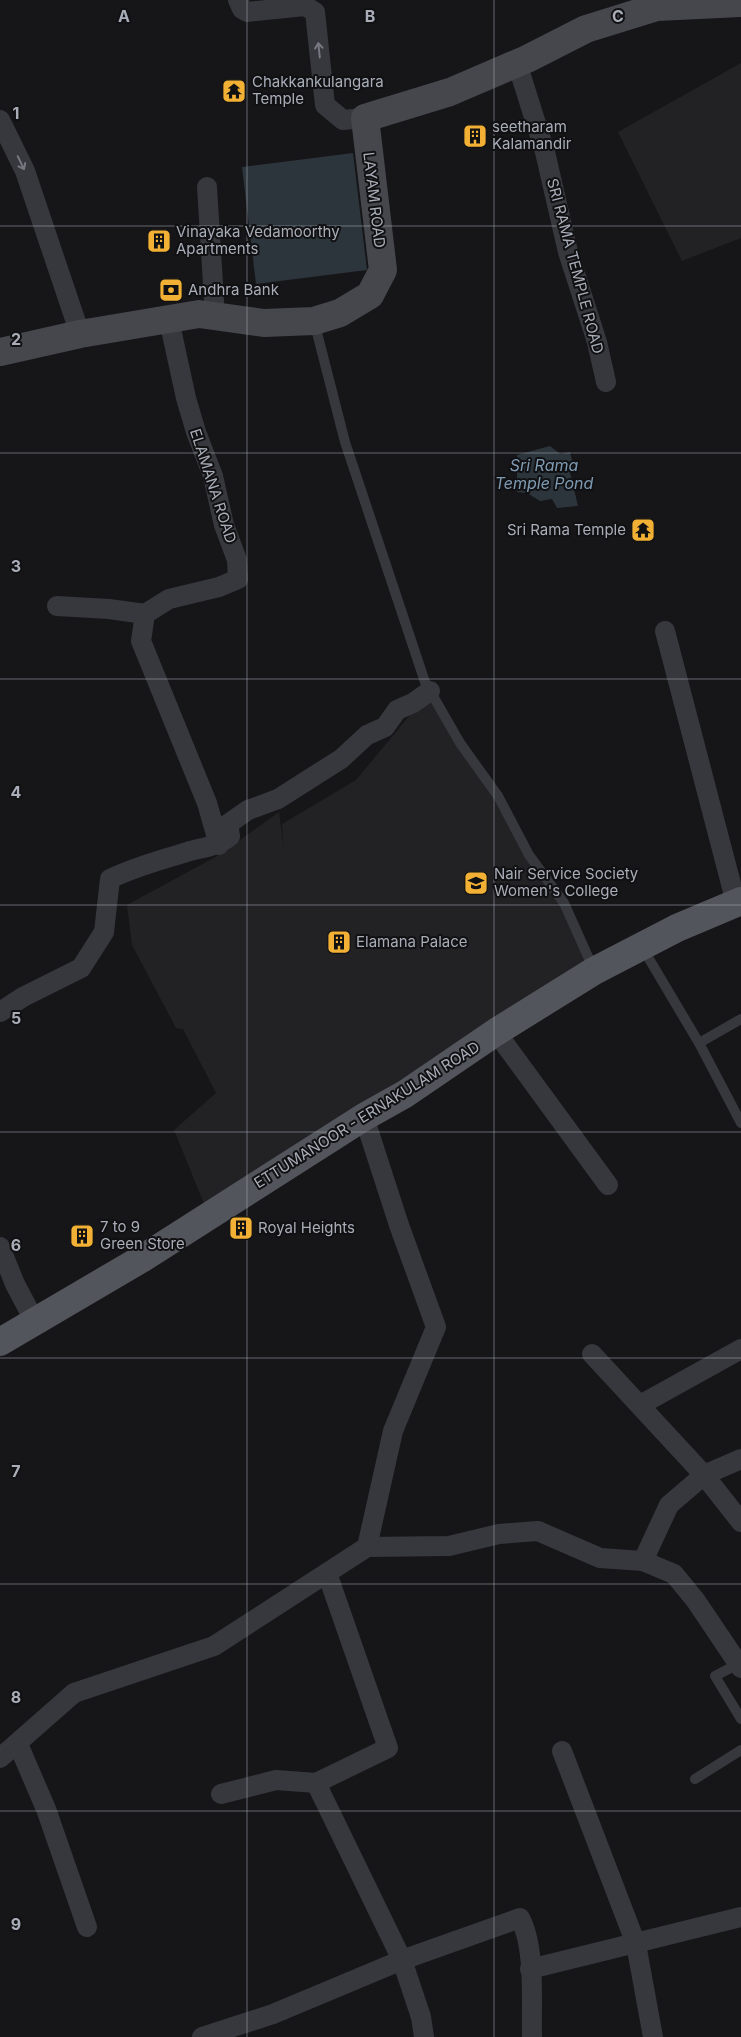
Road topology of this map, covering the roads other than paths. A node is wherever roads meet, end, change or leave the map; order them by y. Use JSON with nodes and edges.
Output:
{"nodes":[{"id":1,"x":238,"y":0,"type":"edge"},
{"id":2,"x":741,"y":4,"type":"edge"},
{"id":3,"x":518,"y":63,"type":"junction"},
{"id":4,"x":365,"y":118,"type":"junction"},
{"id":5,"x":0,"y":120,"type":"edge"},
{"id":6,"x":207,"y":187,"type":"dead end"},
{"id":7,"x":215,"y":316,"type":"junction"},
{"id":8,"x":169,"y":320,"type":"junction"},
{"id":9,"x":314,"y":321,"type":"junction"},
{"id":10,"x":80,"y":334,"type":"junction"},
{"id":11,"x":0,"y":352,"type":"edge"},
{"id":12,"x":606,"y":382,"type":"dead end"},
{"id":13,"x":57,"y":606,"type":"dead end"},
{"id":14,"x":145,"y":614,"type":"junction"},
{"id":15,"x":665,"y":631,"type":"dead end"},
{"id":16,"x":430,"y":691,"type":"junction"},
{"id":17,"x":219,"y":845,"type":"junction"},
{"id":18,"x":739,"y":902,"type":"edge"},
{"id":19,"x":642,"y":947,"type":"junction"},
{"id":20,"x":594,"y":971,"type":"junction"},
{"id":21,"x":0,"y":1012,"type":"edge"},
{"id":22,"x":741,"y":1019,"type":"edge"},
{"id":23,"x":496,"y":1032,"type":"junction"},
{"id":24,"x":699,"y":1043,"type":"junction"},
{"id":25,"x":364,"y":1117,"type":"junction"},
{"id":26,"x":741,"y":1123,"type":"edge"},
{"id":27,"x":608,"y":1185,"type":"dead end"},
{"id":28,"x":0,"y":1247,"type":"edge"},
{"id":29,"x":35,"y":1322,"type":"junction"},
{"id":30,"x":0,"y":1342,"type":"edge"},
{"id":31,"x":741,"y":1350,"type":"edge"},
{"id":32,"x":592,"y":1354,"type":"dead end"},
{"id":33,"x":640,"y":1406,"type":"junction"},
{"id":34,"x":741,"y":1459,"type":"edge"},
{"id":35,"x":704,"y":1475,"type":"junction"},
{"id":36,"x":741,"y":1522,"type":"edge"},
{"id":37,"x":367,"y":1548,"type":"junction"},
{"id":38,"x":642,"y":1561,"type":"junction"},
{"id":39,"x":327,"y":1573,"type":"junction"},
{"id":40,"x":737,"y":1655,"type":"edge"},
{"id":41,"x":741,"y":1719,"type":"edge"},
{"id":42,"x":18,"y":1744,"type":"junction"},
{"id":43,"x":741,"y":1750,"type":"edge"},
{"id":44,"x":562,"y":1751,"type":"dead end"},
{"id":45,"x":0,"y":1758,"type":"edge"},
{"id":46,"x":695,"y":1779,"type":"dead end"},
{"id":47,"x":316,"y":1783,"type":"junction"},
{"id":48,"x":221,"y":1794,"type":"dead end"},
{"id":49,"x":741,"y":1917,"type":"edge"},
{"id":50,"x":87,"y":1927,"type":"dead end"},
{"id":51,"x":636,"y":1944,"type":"junction"},
{"id":52,"x":402,"y":1960,"type":"junction"},
{"id":53,"x":530,"y":1970,"type":"junction"},
{"id":54,"x":202,"y":2037,"type":"edge"},
{"id":55,"x":424,"y":2037,"type":"edge"},
{"id":56,"x":532,"y":2037,"type":"edge"},
{"id":57,"x":652,"y":2037,"type":"edge"}],
"edges":[{"from":4,"to":1,"type":"street","one_way":true},
{"from":2,"to":3,"type":"street"},
{"from":3,"to":4,"type":"street"},
{"from":3,"to":12,"type":"street","name":"SRI RAMA TEMPLE ROAD"},
{"from":4,"to":9,"type":"street","name":"LAYAM ROAD"},
{"from":5,"to":10,"type":"street","one_way":true},
{"from":6,"to":7,"type":"street"},
{"from":7,"to":8,"type":"street","name":"LAYAM ROAD"},
{"from":7,"to":9,"type":"street","name":"LAYAM ROAD"},
{"from":8,"to":10,"type":"street","name":"LAYAM ROAD"},
{"from":8,"to":14,"type":"street","name":"ELAMANA ROAD"},
{"from":9,"to":16,"type":"lane"},
{"from":10,"to":11,"type":"street","name":"LAYAM ROAD"},
{"from":13,"to":14,"type":"street"},
{"from":14,"to":17,"type":"street"},
{"from":15,"to":18,"type":"street"},
{"from":16,"to":17,"type":"street"},
{"from":16,"to":20,"type":"lane"},
{"from":17,"to":21,"type":"street"},
{"from":18,"to":19,"type":"main road","name":"ETTUMANOOR - ERNAKULAM ROAD"},
{"from":19,"to":20,"type":"main road","name":"ETTUMANOOR - ERNAKULAM ROAD"},
{"from":19,"to":24,"type":"lane"},
{"from":20,"to":23,"type":"main road","name":"ETTUMANOOR - ERNAKULAM ROAD"},
{"from":22,"to":24,"type":"lane"},
{"from":23,"to":25,"type":"main road","name":"ETTUMANOOR - ERNAKULAM ROAD"},
{"from":23,"to":27,"type":"street"},
{"from":24,"to":26,"type":"lane"},
{"from":25,"to":29,"type":"main road","name":"ETTUMANOOR - ERNAKULAM ROAD"},
{"from":25,"to":37,"type":"street"},
{"from":28,"to":29,"type":"street"},
{"from":29,"to":30,"type":"main road","name":"ETTUMANOOR - ERNAKULAM ROAD"},
{"from":31,"to":33,"type":"street"},
{"from":32,"to":33,"type":"street"},
{"from":33,"to":35,"type":"street"},
{"from":34,"to":35,"type":"street"},
{"from":35,"to":36,"type":"street"},
{"from":35,"to":38,"type":"street"},
{"from":37,"to":38,"type":"street"},
{"from":37,"to":39,"type":"street"},
{"from":38,"to":40,"type":"street"},
{"from":39,"to":42,"type":"street"},
{"from":39,"to":47,"type":"street"},
{"from":40,"to":41,"type":"lane"},
{"from":42,"to":45,"type":"street"},
{"from":42,"to":50,"type":"street"},
{"from":43,"to":46,"type":"lane"},
{"from":44,"to":51,"type":"street"},
{"from":47,"to":48,"type":"street"},
{"from":47,"to":52,"type":"street"},
{"from":49,"to":51,"type":"street"},
{"from":51,"to":53,"type":"street"},
{"from":51,"to":57,"type":"street"},
{"from":52,"to":53,"type":"street"},
{"from":52,"to":54,"type":"street"},
{"from":52,"to":55,"type":"street"},
{"from":53,"to":56,"type":"street"}]}
